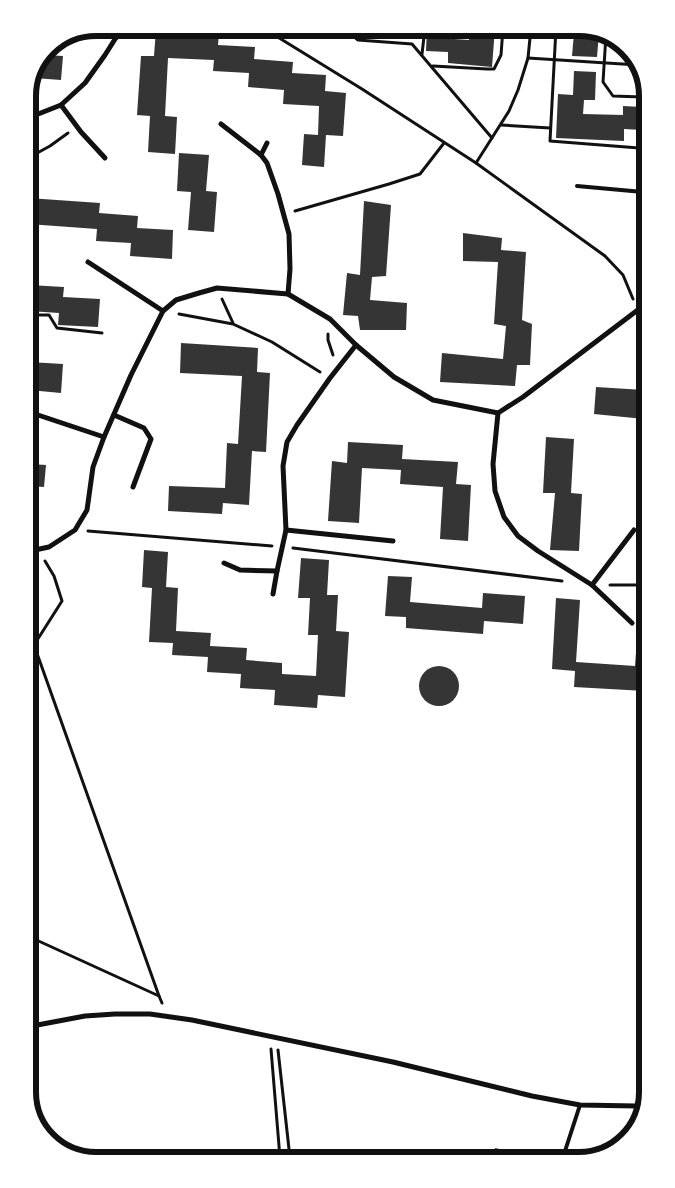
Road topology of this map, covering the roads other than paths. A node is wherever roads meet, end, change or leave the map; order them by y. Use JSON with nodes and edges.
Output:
{"nodes":[{"id":1,"x":117,"y":37,"type":"edge"},
{"id":2,"x":61,"y":105,"type":"junction"},
{"id":3,"x":36,"y":115,"type":"edge"},
{"id":4,"x":221,"y":124,"type":"dead end"},
{"id":5,"x":267,"y":143,"type":"dead end"},
{"id":6,"x":261,"y":155,"type":"junction"},
{"id":7,"x":104,"y":158,"type":"dead end"},
{"id":8,"x":577,"y":186,"type":"dead end"},
{"id":9,"x":639,"y":192,"type":"edge"},
{"id":10,"x":88,"y":262,"type":"dead end"},
{"id":11,"x":288,"y":294,"type":"junction"},
{"id":12,"x":639,"y":309,"type":"edge"},
{"id":13,"x":163,"y":311,"type":"junction"},
{"id":14,"x":356,"y":345,"type":"junction"},
{"id":15,"x":498,"y":413,"type":"junction"},
{"id":16,"x":38,"y":415,"type":"dead end"},
{"id":17,"x":114,"y":415,"type":"junction"},
{"id":18,"x":104,"y":437,"type":"junction"},
{"id":19,"x":133,"y":487,"type":"dead end"},
{"id":20,"x":286,"y":530,"type":"junction"},
{"id":21,"x":634,"y":530,"type":"dead end"},
{"id":22,"x":393,"y":541,"type":"dead end"},
{"id":23,"x":36,"y":550,"type":"edge"},
{"id":24,"x":224,"y":563,"type":"dead end"},
{"id":25,"x":277,"y":571,"type":"junction"},
{"id":26,"x":592,"y":585,"type":"junction"},
{"id":27,"x":273,"y":594,"type":"dead end"},
{"id":28,"x":632,"y":623,"type":"dead end"},
{"id":29,"x":36,"y":1025,"type":"edge"},
{"id":30,"x":580,"y":1105,"type":"junction"},
{"id":31,"x":637,"y":1106,"type":"edge"},
{"id":32,"x":565,"y":1151,"type":"dead end"}],
"edges":[{"from":1,"to":2,"type":"street"},
{"from":2,"to":3,"type":"street"},
{"from":2,"to":7,"type":"street"},
{"from":4,"to":6,"type":"street"},
{"from":5,"to":6,"type":"street"},
{"from":6,"to":11,"type":"street"},
{"from":8,"to":9,"type":"lane"},
{"from":10,"to":13,"type":"street"},
{"from":11,"to":13,"type":"street"},
{"from":11,"to":14,"type":"street"},
{"from":12,"to":15,"type":"street"},
{"from":13,"to":17,"type":"street"},
{"from":14,"to":15,"type":"street"},
{"from":14,"to":20,"type":"street"},
{"from":15,"to":26,"type":"street"},
{"from":16,"to":18,"type":"street"},
{"from":17,"to":18,"type":"street"},
{"from":17,"to":19,"type":"street"},
{"from":18,"to":23,"type":"street"},
{"from":20,"to":22,"type":"street"},
{"from":20,"to":25,"type":"street"},
{"from":21,"to":26,"type":"street"},
{"from":24,"to":25,"type":"street"},
{"from":25,"to":27,"type":"street"},
{"from":26,"to":28,"type":"street"},
{"from":29,"to":30,"type":"street"},
{"from":30,"to":31,"type":"street"},
{"from":30,"to":32,"type":"lane"}]}
